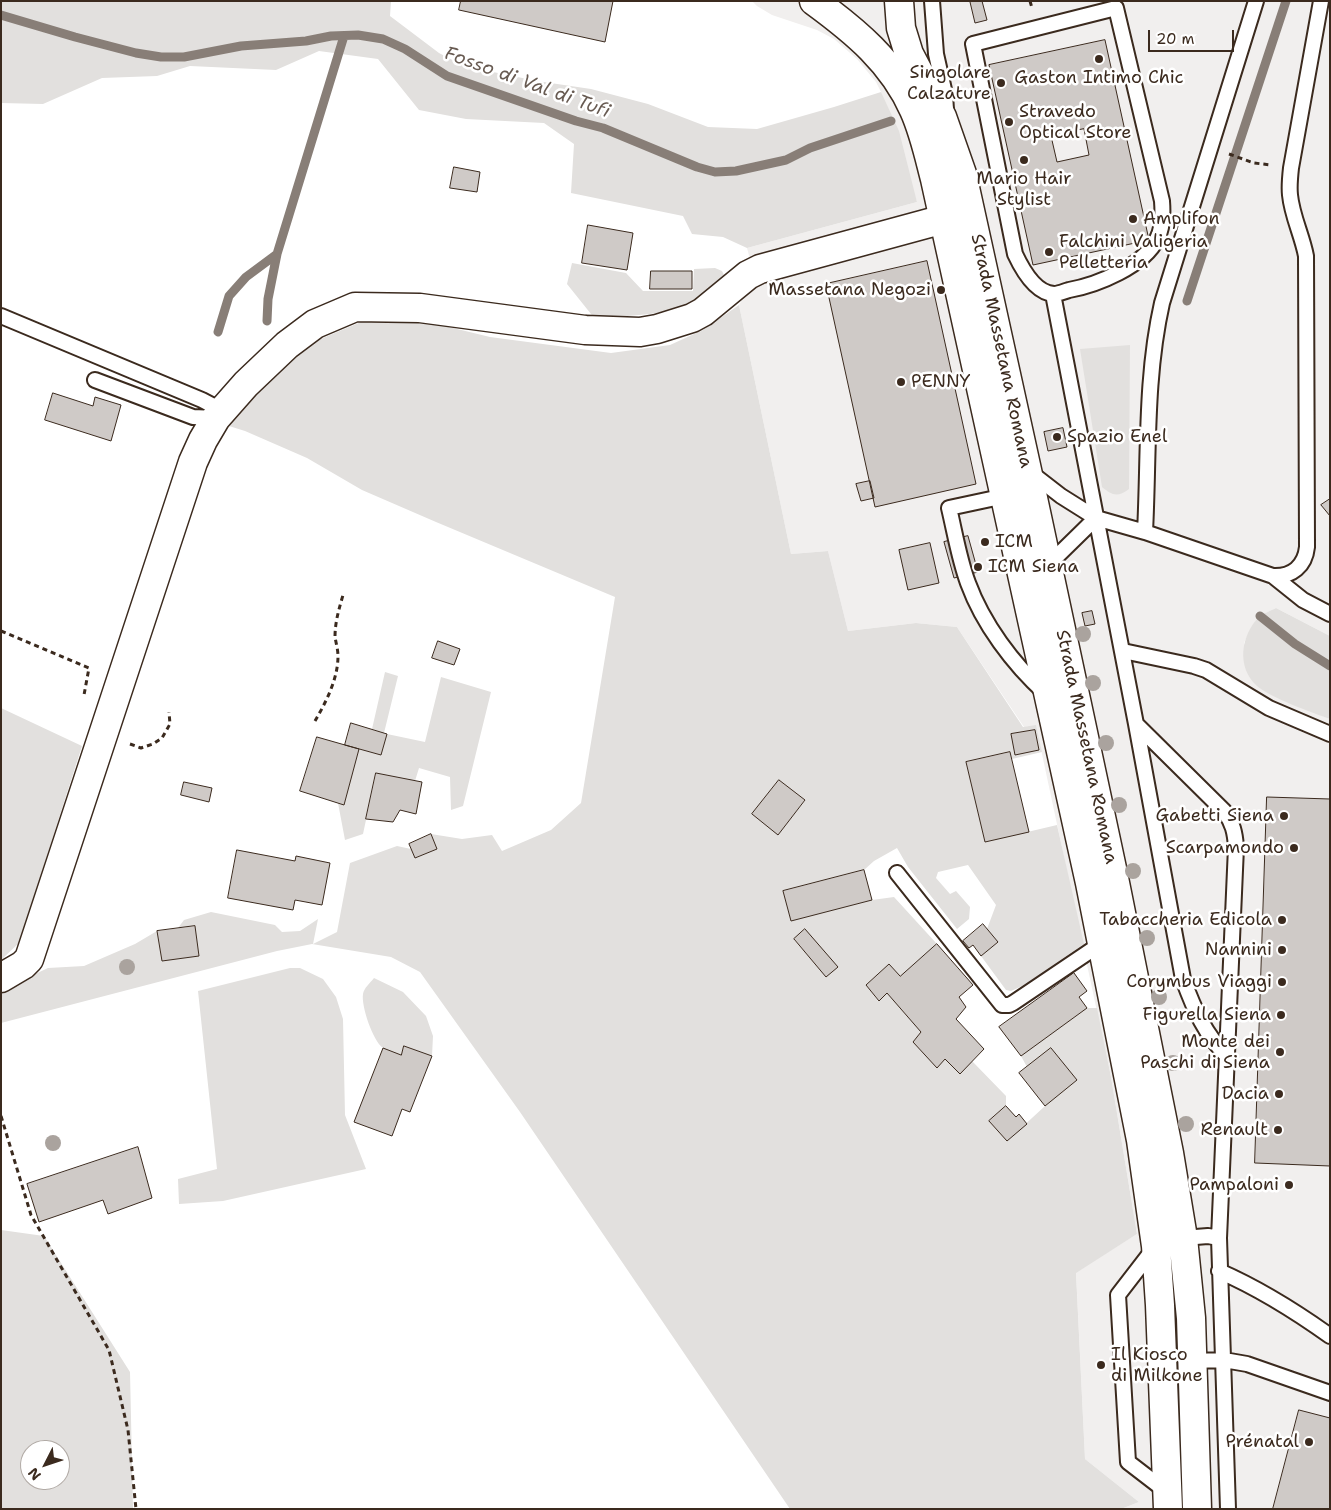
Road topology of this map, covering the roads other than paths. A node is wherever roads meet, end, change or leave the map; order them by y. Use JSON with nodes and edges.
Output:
{"nodes":[{"id":1,"x":814,"y":1,"type":"edge"},
{"id":2,"x":899,"y":1,"type":"edge"},
{"id":3,"x":932,"y":1,"type":"edge"},
{"id":4,"x":1256,"y":1,"type":"edge"},
{"id":5,"x":1322,"y":1,"type":"edge"},
{"id":6,"x":947,"y":130,"type":"junction"},
{"id":7,"x":944,"y":219,"type":"junction"},
{"id":8,"x":1053,"y":294,"type":"junction"},
{"id":9,"x":1,"y":316,"type":"edge"},
{"id":10,"x":95,"y":380,"type":"dead end"},
{"id":11,"x":219,"y":414,"type":"junction"},
{"id":12,"x":1027,"y":470,"type":"junction"},
{"id":13,"x":1005,"y":496,"type":"junction"},
{"id":14,"x":1096,"y":518,"type":"junction"},
{"id":15,"x":1145,"y":532,"type":"junction"},
{"id":16,"x":1047,"y":566,"type":"junction"},
{"id":17,"x":1273,"y":576,"type":"junction"},
{"id":18,"x":1330,"y":614,"type":"edge"},
{"id":19,"x":1123,"y":651,"type":"junction"},
{"id":20,"x":1049,"y":697,"type":"junction"},
{"id":21,"x":1136,"y":724,"type":"junction"},
{"id":22,"x":1330,"y":734,"type":"edge"},
{"id":23,"x":897,"y":873,"type":"dead end"},
{"id":24,"x":1102,"y":943,"type":"junction"},
{"id":25,"x":1,"y":978,"type":"edge"},
{"id":26,"x":1228,"y":1057,"type":"junction"},
{"id":27,"x":1183,"y":1238,"type":"junction"},
{"id":28,"x":1219,"y":1238,"type":"junction"},
{"id":29,"x":1156,"y":1246,"type":"junction"},
{"id":30,"x":1219,"y":1271,"type":"junction"},
{"id":31,"x":1330,"y":1336,"type":"edge"},
{"id":32,"x":1224,"y":1360,"type":"junction"},
{"id":33,"x":1193,"y":1361,"type":"junction"},
{"id":34,"x":1330,"y":1393,"type":"edge"},
{"id":35,"x":1167,"y":1500,"type":"edge"},
{"id":36,"x":1197,"y":1509,"type":"edge"},
{"id":37,"x":1228,"y":1509,"type":"edge"}],
"edges":[{"from":1,"to":7,"type":"main road","name":"Strada Massetana Romana"},
{"from":2,"to":6,"type":"main road","name":"Strada Massetana Romana"},
{"from":3,"to":6,"type":"lane"},
{"from":4,"to":15,"type":"lane"},
{"from":5,"to":17,"type":"lane"},
{"from":6,"to":12,"type":"main road","name":"Strada Massetana Romana"},
{"from":7,"to":11,"type":"main road"},
{"from":7,"to":13,"type":"main road","name":"Strada Massetana Romana"},
{"from":8,"to":8,"type":"lane"},
{"from":8,"to":14,"type":"lane"},
{"from":9,"to":11,"type":"lane"},
{"from":10,"to":11,"type":"lane"},
{"from":11,"to":25,"type":"main road"},
{"from":12,"to":14,"type":"lane"},
{"from":12,"to":16,"type":"main road","name":"Strada Massetana Romana"},
{"from":13,"to":20,"type":"main road","name":"Strada Massetana Romana"},
{"from":13,"to":20,"type":"lane"},
{"from":14,"to":15,"type":"lane"},
{"from":14,"to":16,"type":"lane"},
{"from":14,"to":19,"type":"lane"},
{"from":15,"to":17,"type":"lane"},
{"from":16,"to":27,"type":"main road","name":"Strada Massetana Romana"},
{"from":17,"to":18,"type":"lane"},
{"from":19,"to":21,"type":"lane"},
{"from":19,"to":22,"type":"lane"},
{"from":20,"to":24,"type":"main road","name":"Strada Massetana Romana"},
{"from":21,"to":26,"type":"lane"},
{"from":21,"to":26,"type":"lane"},
{"from":23,"to":24,"type":"lane"},
{"from":24,"to":29,"type":"main road","name":"Strada Massetana Romana"},
{"from":26,"to":28,"type":"lane"},
{"from":27,"to":28,"type":"lane"},
{"from":27,"to":33,"type":"main road","name":"Strada Massetana Romana"},
{"from":28,"to":30,"type":"lane"},
{"from":29,"to":35,"type":"main road","name":"Strada Massetana Romana"},
{"from":29,"to":35,"type":"lane"},
{"from":30,"to":31,"type":"lane"},
{"from":30,"to":32,"type":"lane"},
{"from":32,"to":33,"type":"lane"},
{"from":32,"to":34,"type":"lane"},
{"from":32,"to":37,"type":"lane"},
{"from":33,"to":36,"type":"main road","name":"Strada Massetana Romana"}]}
